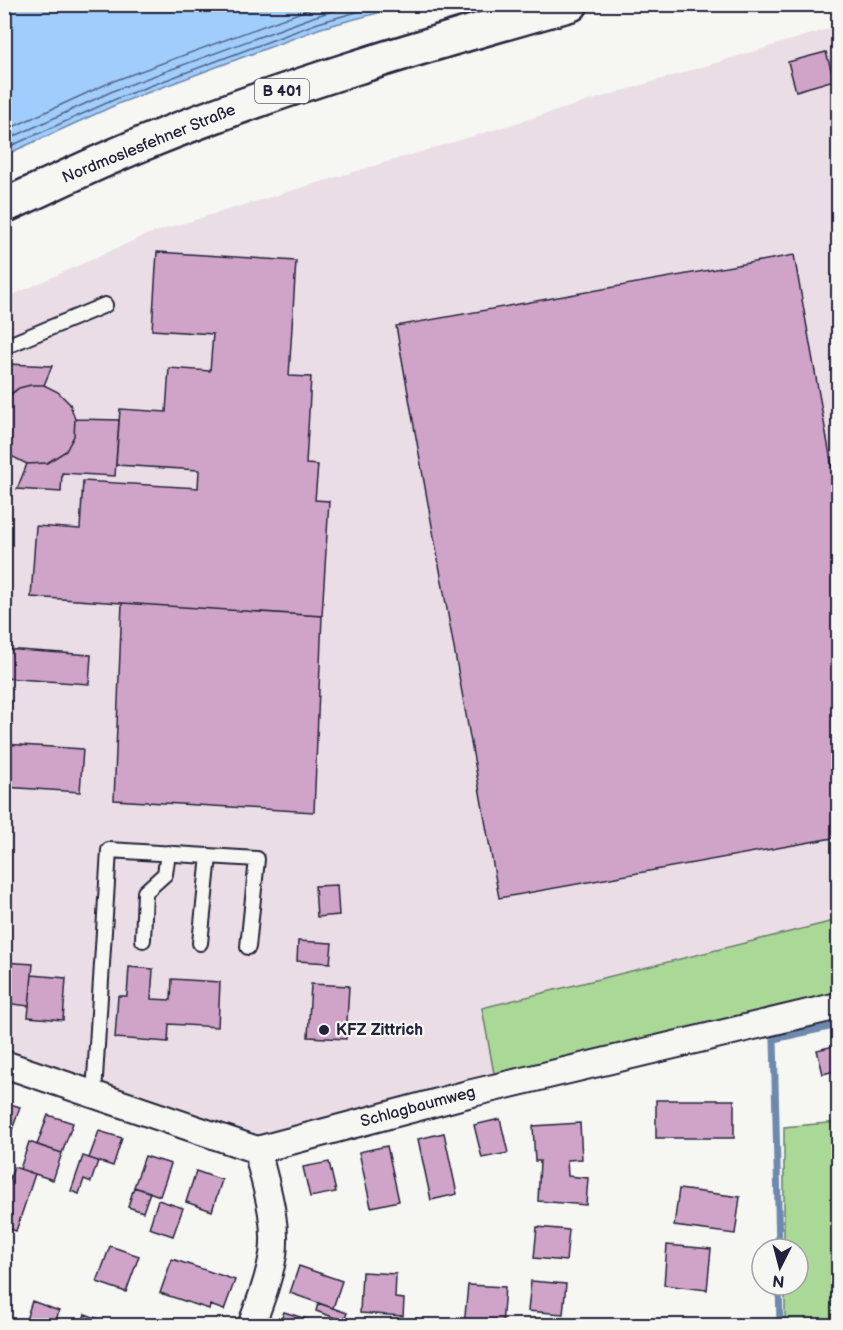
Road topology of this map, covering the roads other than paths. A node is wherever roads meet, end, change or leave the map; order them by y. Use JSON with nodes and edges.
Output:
{"nodes":[{"id":1,"x":571,"y":4,"type":"edge"},
{"id":2,"x":4,"y":206,"type":"edge"},
{"id":3,"x":105,"y":305,"type":"dead end"},
{"id":4,"x":4,"y":347,"type":"edge"},
{"id":5,"x":168,"y":853,"type":"junction"},
{"id":6,"x":209,"y":856,"type":"junction"},
{"id":7,"x":143,"y":940,"type":"dead end"},
{"id":8,"x":200,"y":943,"type":"dead end"},
{"id":9,"x":248,"y":946,"type":"dead end"},
{"id":10,"x":838,"y":1005,"type":"edge"},
{"id":11,"x":4,"y":1064,"type":"edge"},
{"id":12,"x":94,"y":1094,"type":"junction"},
{"id":13,"x":257,"y":1150,"type":"junction"},
{"id":14,"x":251,"y":1326,"type":"edge"}],
"edges":[{"from":1,"to":2,"type":"main road","name":"Nordmoslesfehner Straße","number":"B 401"},
{"from":3,"to":4,"type":"lane"},
{"from":5,"to":6,"type":"lane"},
{"from":5,"to":7,"type":"lane"},
{"from":5,"to":12,"type":"lane"},
{"from":6,"to":8,"type":"lane"},
{"from":6,"to":9,"type":"lane"},
{"from":10,"to":13,"type":"street","name":"Schlagbaumweg"},
{"from":11,"to":12,"type":"street"},
{"from":12,"to":13,"type":"street"},
{"from":13,"to":14,"type":"street"}]}
